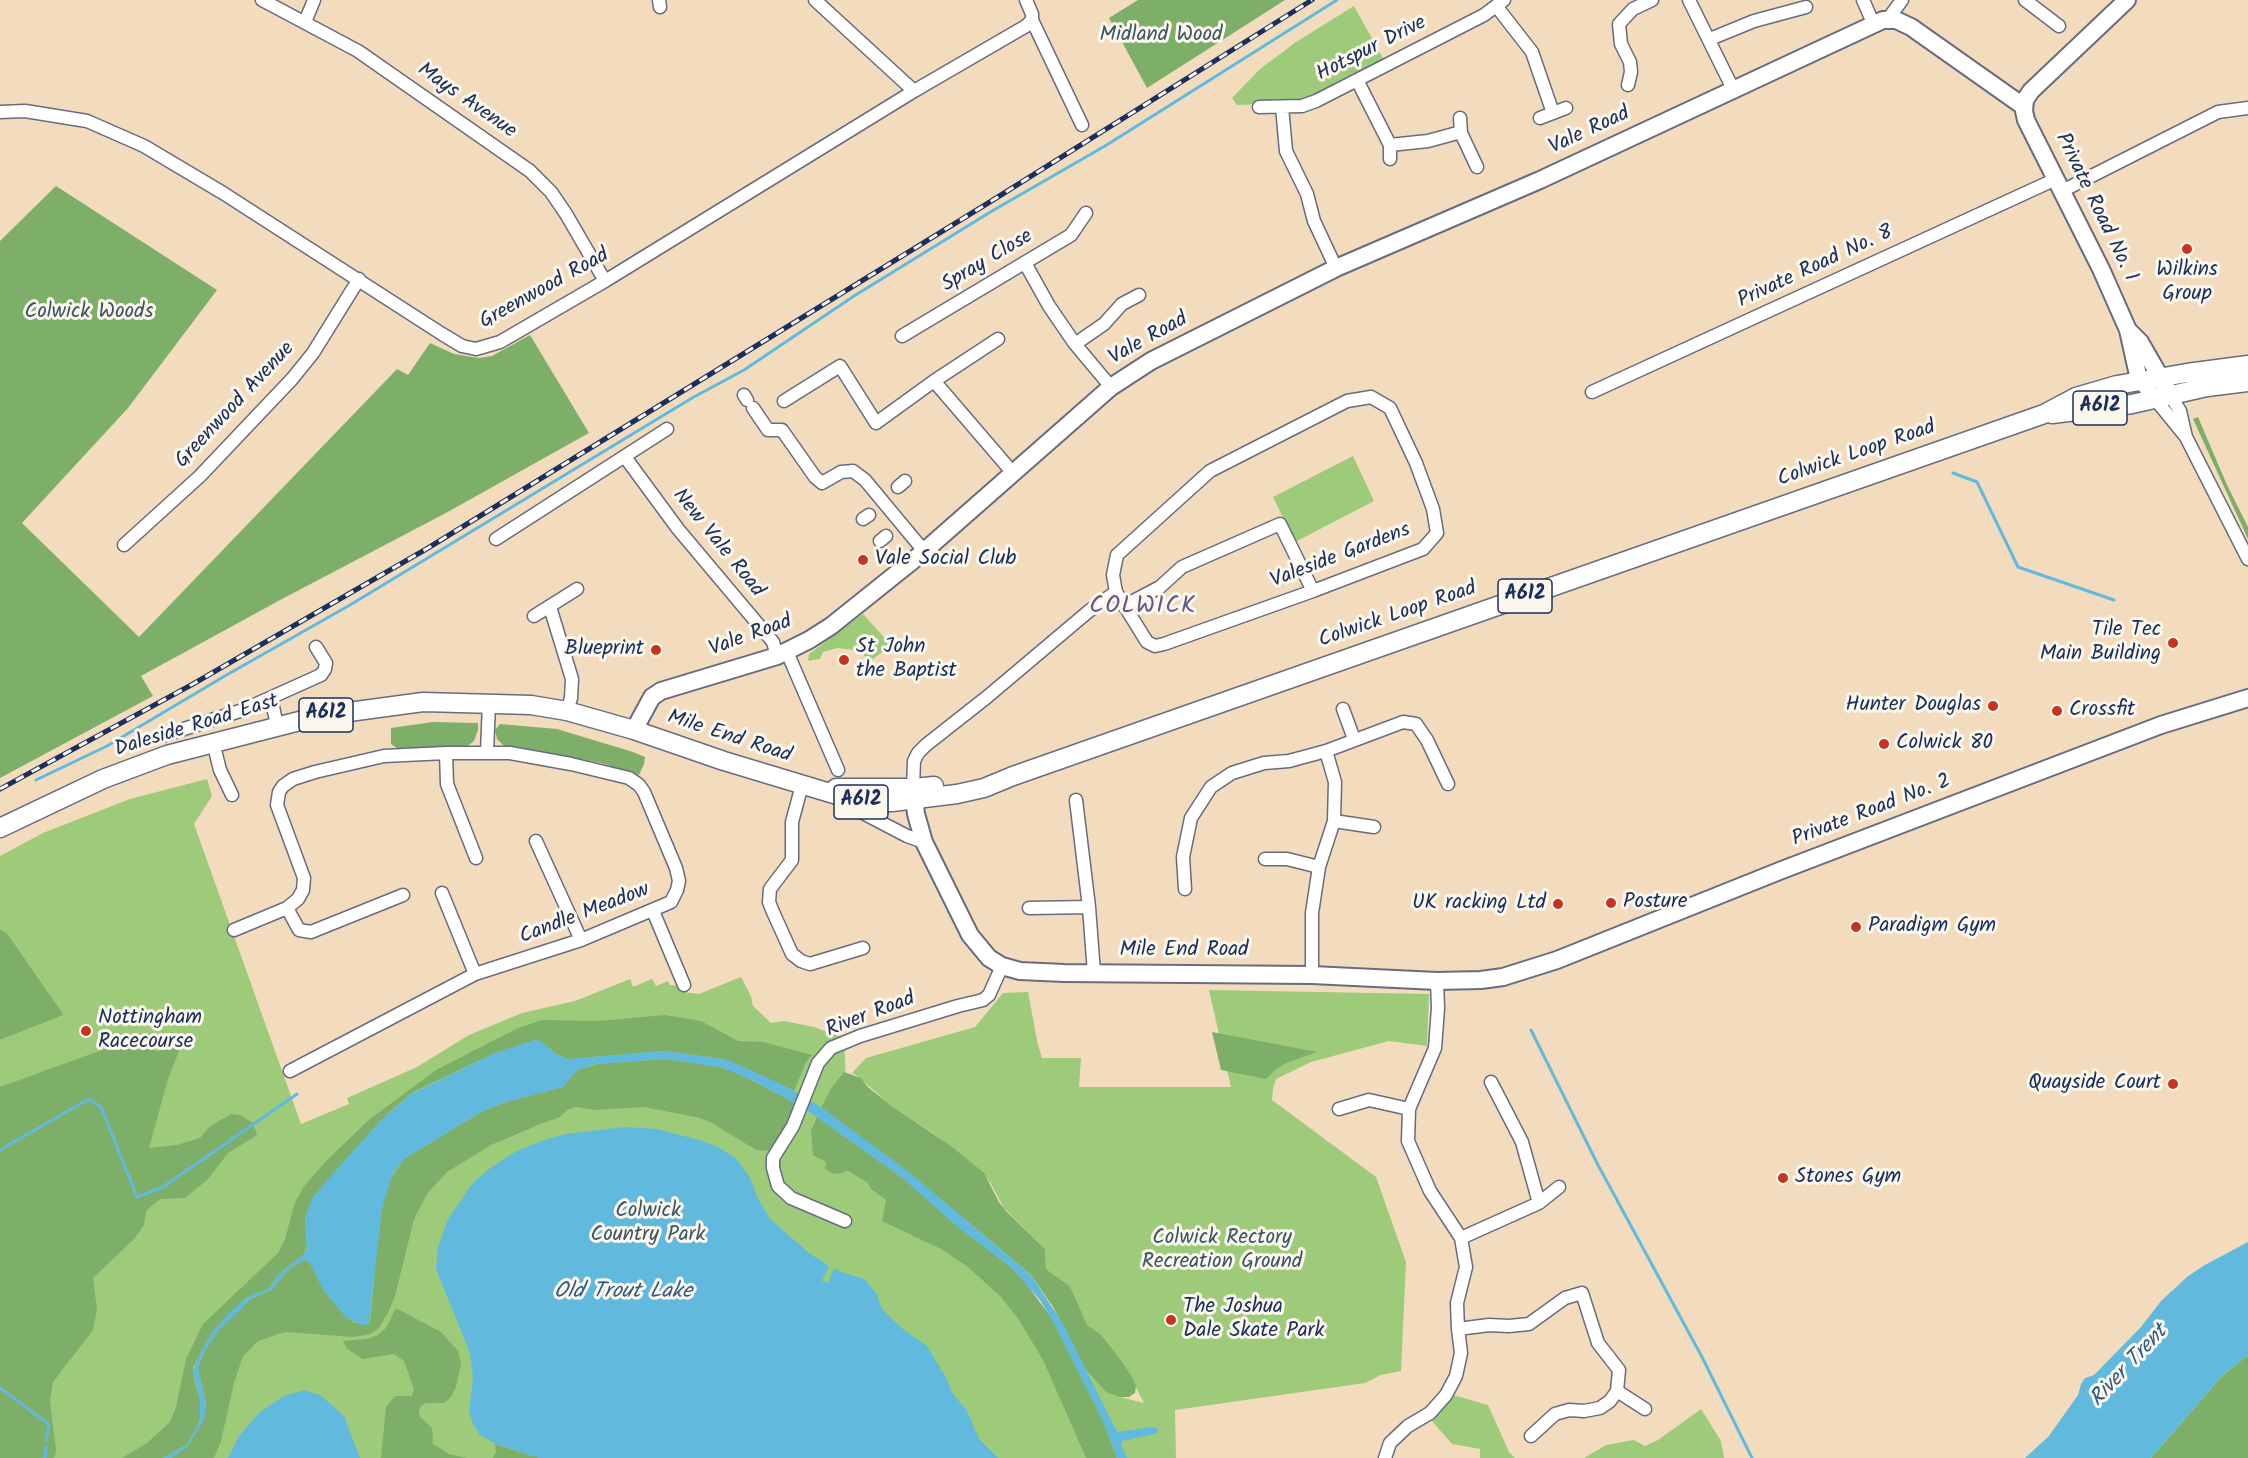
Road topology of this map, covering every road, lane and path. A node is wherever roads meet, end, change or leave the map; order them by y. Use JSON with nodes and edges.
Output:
{"nodes":[{"id":1,"x":262,"y":0,"type":"edge"},
{"id":2,"x":314,"y":0,"type":"edge"},
{"id":3,"x":815,"y":0,"type":"edge"},
{"id":4,"x":1026,"y":0,"type":"edge"},
{"id":5,"x":1652,"y":0,"type":"edge"},
{"id":6,"x":1689,"y":0,"type":"edge"},
{"id":7,"x":1863,"y":0,"type":"edge"},
{"id":8,"x":1902,"y":0,"type":"edge"},
{"id":9,"x":2025,"y":0,"type":"edge"},
{"id":10,"x":2127,"y":0,"type":"edge"},
{"id":11,"x":1501,"y":3,"type":"edge"},
{"id":12,"x":1806,"y":7,"type":"dead end"},
{"id":13,"x":1032,"y":20,"type":"junction"},
{"id":14,"x":305,"y":22,"type":"junction"},
{"id":15,"x":1881,"y":22,"type":"junction"},
{"id":16,"x":2059,"y":26,"type":"dead end"},
{"id":17,"x":1710,"y":39,"type":"junction"},
{"id":18,"x":1631,"y":72,"type":"junction"},
{"id":19,"x":1645,"y":74,"type":"dead end"},
{"id":20,"x":1357,"y":80,"type":"junction"},
{"id":21,"x":1629,"y":85,"type":"dead end"},
{"id":22,"x":914,"y":91,"type":"junction"},
{"id":23,"x":1734,"y":91,"type":"junction"},
{"id":24,"x":2024,"y":106,"type":"junction"},
{"id":25,"x":1259,"y":107,"type":"dead end"},
{"id":26,"x":1282,"y":107,"type":"junction"},
{"id":27,"x":1566,"y":108,"type":"dead end"},
{"id":28,"x":2248,"y":108,"type":"edge"},
{"id":29,"x":0,"y":112,"type":"edge"},
{"id":30,"x":1553,"y":113,"type":"junction"},
{"id":31,"x":1460,"y":118,"type":"dead end"},
{"id":32,"x":1540,"y":118,"type":"dead end"},
{"id":33,"x":1082,"y":125,"type":"dead end"},
{"id":34,"x":1461,"y":132,"type":"junction"},
{"id":35,"x":1390,"y":145,"type":"junction"},
{"id":36,"x":1390,"y":159,"type":"dead end"},
{"id":37,"x":1477,"y":167,"type":"dead end"},
{"id":38,"x":2059,"y":185,"type":"junction"},
{"id":39,"x":1086,"y":213,"type":"dead end"},
{"id":40,"x":1025,"y":263,"type":"junction"},
{"id":41,"x":1336,"y":268,"type":"junction"},
{"id":42,"x":359,"y":279,"type":"junction"},
{"id":43,"x":605,"y":281,"type":"junction"},
{"id":44,"x":1139,"y":295,"type":"dead end"},
{"id":45,"x":2128,"y":330,"type":"junction"},
{"id":46,"x":902,"y":336,"type":"dead end"},
{"id":47,"x":998,"y":339,"type":"dead end"},
{"id":48,"x":1075,"y":344,"type":"junction"},
{"id":49,"x":2248,"y":365,"type":"edge"},
{"id":50,"x":2160,"y":378,"type":"junction"},
{"id":51,"x":934,"y":381,"type":"junction"},
{"id":52,"x":2142,"y":381,"type":"junction"},
{"id":53,"x":2248,"y":382,"type":"edge"},
{"id":54,"x":1111,"y":387,"type":"junction"},
{"id":55,"x":1592,"y":392,"type":"dead end"},
{"id":56,"x":2162,"y":397,"type":"junction"},
{"id":57,"x":748,"y":401,"type":"dead end"},
{"id":58,"x":784,"y":401,"type":"dead end"},
{"id":59,"x":2044,"y":414,"type":"junction"},
{"id":60,"x":667,"y":429,"type":"dead end"},
{"id":61,"x":625,"y":457,"type":"junction"},
{"id":62,"x":1013,"y":473,"type":"junction"},
{"id":63,"x":496,"y":539,"type":"dead end"},
{"id":64,"x":124,"y":545,"type":"dead end"},
{"id":65,"x":924,"y":551,"type":"junction"},
{"id":66,"x":2248,"y":559,"type":"edge"},
{"id":67,"x":577,"y":589,"type":"dead end"},
{"id":68,"x":1313,"y":591,"type":"junction"},
{"id":69,"x":1116,"y":592,"type":"junction"},
{"id":70,"x":1124,"y":606,"type":"junction"},
{"id":71,"x":550,"y":607,"type":"junction"},
{"id":72,"x":534,"y":616,"type":"dead end"},
{"id":73,"x":316,"y":647,"type":"dead end"},
{"id":74,"x":782,"y":654,"type":"junction"},
{"id":75,"x":271,"y":698,"type":"junction"},
{"id":76,"x":2248,"y":698,"type":"edge"},
{"id":77,"x":489,"y":703,"type":"junction"},
{"id":78,"x":1343,"y":709,"type":"dead end"},
{"id":79,"x":567,"y":711,"type":"junction"},
{"id":80,"x":277,"y":725,"type":"junction"},
{"id":81,"x":634,"y":730,"type":"junction"},
{"id":82,"x":166,"y":733,"type":"dead end"},
{"id":83,"x":1354,"y":739,"type":"junction"},
{"id":84,"x":213,"y":741,"type":"junction"},
{"id":85,"x":1326,"y":751,"type":"junction"},
{"id":86,"x":487,"y":752,"type":"junction"},
{"id":87,"x":446,"y":753,"type":"junction"},
{"id":88,"x":838,"y":770,"type":"dead end"},
{"id":89,"x":1448,"y":784,"type":"dead end"},
{"id":90,"x":806,"y":786,"type":"junction"},
{"id":91,"x":913,"y":794,"type":"junction"},
{"id":92,"x":232,"y":795,"type":"dead end"},
{"id":93,"x":1073,"y":808,"type":"dead end"},
{"id":94,"x":863,"y":813,"type":"dead end"},
{"id":95,"x":1334,"y":820,"type":"junction"},
{"id":96,"x":1374,"y":827,"type":"dead end"},
{"id":97,"x":0,"y":828,"type":"edge"},
{"id":98,"x":924,"y":842,"type":"junction"},
{"id":99,"x":528,"y":857,"type":"dead end"},
{"id":100,"x":476,"y":858,"type":"dead end"},
{"id":101,"x":1265,"y":859,"type":"dead end"},
{"id":102,"x":1320,"y":867,"type":"junction"},
{"id":103,"x":1185,"y":889,"type":"dead end"},
{"id":104,"x":442,"y":893,"type":"dead end"},
{"id":105,"x":403,"y":895,"type":"dead end"},
{"id":106,"x":1089,"y":907,"type":"junction"},
{"id":107,"x":287,"y":908,"type":"junction"},
{"id":108,"x":1029,"y":908,"type":"dead end"},
{"id":109,"x":653,"y":911,"type":"junction"},
{"id":110,"x":234,"y":930,"type":"dead end"},
{"id":111,"x":581,"y":940,"type":"junction"},
{"id":112,"x":863,"y":948,"type":"dead end"},
{"id":113,"x":1002,"y":966,"type":"junction"},
{"id":114,"x":475,"y":974,"type":"junction"},
{"id":115,"x":1094,"y":974,"type":"junction"},
{"id":116,"x":1514,"y":974,"type":"joint"},
{"id":117,"x":1312,"y":975,"type":"junction"},
{"id":118,"x":678,"y":981,"type":"dead end"},
{"id":119,"x":1437,"y":981,"type":"junction"},
{"id":120,"x":290,"y":1071,"type":"dead end"},
{"id":121,"x":1491,"y":1083,"type":"dead end"},
{"id":122,"x":1339,"y":1108,"type":"dead end"},
{"id":123,"x":1409,"y":1109,"type":"junction"},
{"id":124,"x":1558,"y":1187,"type":"dead end"},
{"id":125,"x":1539,"y":1203,"type":"junction"},
{"id":126,"x":846,"y":1218,"type":"dead end"},
{"id":127,"x":1461,"y":1238,"type":"junction"},
{"id":128,"x":1458,"y":1329,"type":"junction"},
{"id":129,"x":1617,"y":1391,"type":"junction"},
{"id":130,"x":1645,"y":1409,"type":"dead end"},
{"id":131,"x":1531,"y":1436,"type":"dead end"},
{"id":132,"x":1385,"y":1458,"type":"edge"}],
"edges":[{"from":1,"to":14,"type":"street","name":"Mays Avenue"},
{"from":2,"to":14,"type":"street"},
{"from":3,"to":22,"type":"street"},
{"from":4,"to":13,"type":"street"},
{"from":5,"to":18,"type":"street"},
{"from":6,"to":17,"type":"street"},
{"from":7,"to":15,"type":"street"},
{"from":8,"to":15,"type":"street"},
{"from":9,"to":16,"type":"street"},
{"from":10,"to":24,"type":"street"},
{"from":11,"to":20,"type":"street","name":"Hotspur Drive"},
{"from":11,"to":30,"type":"street","name":"Hotspur Drive"},
{"from":12,"to":17,"type":"street"},
{"from":13,"to":22,"type":"street","name":"Greenwood Road"},
{"from":13,"to":33,"type":"street"},
{"from":14,"to":43,"type":"street","name":"Mays Avenue"},
{"from":15,"to":23,"type":"street","name":"Vale Road"},
{"from":15,"to":24,"type":"street"},
{"from":17,"to":23,"type":"street"},
{"from":18,"to":19,"type":"street"},
{"from":18,"to":21,"type":"street"},
{"from":20,"to":26,"type":"street","name":"Hotspur Drive"},
{"from":20,"to":35,"type":"street"},
{"from":22,"to":43,"type":"street","name":"Greenwood Road"},
{"from":23,"to":41,"type":"street","name":"Vale Road"},
{"from":24,"to":38,"type":"street","name":"Private Road No. 1"},
{"from":25,"to":26,"type":"street","name":"Hotspur Drive"},
{"from":26,"to":41,"type":"street"},
{"from":27,"to":30,"type":"street"},
{"from":28,"to":38,"type":"street","name":"Private Road No. 8"},
{"from":29,"to":42,"type":"street","name":"Greenwood Road"},
{"from":30,"to":32,"type":"street"},
{"from":31,"to":34,"type":"street"},
{"from":34,"to":35,"type":"street"},
{"from":34,"to":37,"type":"street"},
{"from":35,"to":36,"type":"street"},
{"from":38,"to":45,"type":"street","name":"Private Road No. 1"},
{"from":38,"to":55,"type":"street","name":"Private Road No. 8"},
{"from":39,"to":40,"type":"street","name":"Spray Close"},
{"from":40,"to":46,"type":"street","name":"Spray Close"},
{"from":40,"to":48,"type":"street"},
{"from":41,"to":54,"type":"street","name":"Vale Road"},
{"from":42,"to":43,"type":"street","name":"Greenwood Road"},
{"from":42,"to":64,"type":"street","name":"Greenwood Avenue"},
{"from":44,"to":48,"type":"street"},
{"from":45,"to":50,"type":"street","name":"Private Road No. 1"},
{"from":45,"to":52,"type":"street","name":"Private Road No. 1"},
{"from":47,"to":51,"type":"street"},
{"from":48,"to":54,"type":"street"},
{"from":49,"to":50,"type":"main road","name":"Colwick Loop Road","number":"A612"},
{"from":50,"to":52,"type":"main road","name":"Colwick Loop Road","number":"A612"},
{"from":50,"to":56,"type":"street","name":"Private Road No. 1"},
{"from":51,"to":58,"type":"street"},
{"from":51,"to":62,"type":"street"},
{"from":52,"to":56,"type":"street","name":"Private Road No. 1"},
{"from":52,"to":59,"type":"main road","name":"Colwick Loop Road","number":"A612"},
{"from":53,"to":56,"type":"main road","name":"Colwick Loop Road","number":"A612"},
{"from":54,"to":62,"type":"street","name":"Vale Road"},
{"from":56,"to":59,"type":"main road","name":"Colwick Loop Road","number":"A612"},
{"from":56,"to":66,"type":"street","name":"Private Road No. 1"},
{"from":57,"to":65,"type":"street"},
{"from":59,"to":91,"type":"main road","name":"Colwick Loop Road","number":"A612"},
{"from":60,"to":61,"type":"street"},
{"from":61,"to":63,"type":"street"},
{"from":61,"to":74,"type":"street","name":"New Vale Road"},
{"from":62,"to":65,"type":"street","name":"Vale Road"},
{"from":65,"to":74,"type":"street","name":"Vale Road"},
{"from":67,"to":71,"type":"street"},
{"from":68,"to":69,"type":"street","name":"Valeside Gardens"},
{"from":68,"to":70,"type":"street","name":"Valeside Gardens"},
{"from":68,"to":70,"type":"street"},
{"from":69,"to":70,"type":"street","name":"Valeside Gardens"},
{"from":69,"to":91,"type":"street"},
{"from":71,"to":72,"type":"street"},
{"from":71,"to":79,"type":"street"},
{"from":73,"to":75,"type":"street"},
{"from":74,"to":81,"type":"street","name":"Vale Road"},
{"from":74,"to":88,"type":"street","name":"New Vale Road"},
{"from":75,"to":80,"type":"street"},
{"from":75,"to":82,"type":"street"},
{"from":76,"to":116,"type":"street","name":"Private Road No. 2"},
{"from":77,"to":79,"type":"main road","number":"A612"},
{"from":77,"to":80,"type":"main road","name":"Daleside Road East","number":"A612"},
{"from":77,"to":86,"type":"street"},
{"from":78,"to":83,"type":"street"},
{"from":79,"to":81,"type":"main road","number":"A612"},
{"from":80,"to":84,"type":"main road","name":"Daleside Road East","number":"A612"},
{"from":81,"to":90,"type":"main road","name":"Mile End Road","number":"A612"},
{"from":83,"to":85,"type":"street"},
{"from":83,"to":89,"type":"street"},
{"from":84,"to":92,"type":"street"},
{"from":84,"to":97,"type":"main road","name":"Daleside Road East","number":"A612"},
{"from":85,"to":95,"type":"street"},
{"from":85,"to":103,"type":"street"},
{"from":86,"to":87,"type":"street","name":"Candle Meadow"},
{"from":86,"to":109,"type":"street","name":"Candle Meadow"},
{"from":87,"to":100,"type":"street"},
{"from":87,"to":107,"type":"street","name":"Candle Meadow"},
{"from":90,"to":91,"type":"main road","name":"Mile End Road","number":"A612"},
{"from":90,"to":112,"type":"street"},
{"from":91,"to":98,"type":"street"},
{"from":93,"to":106,"type":"street"},
{"from":94,"to":98,"type":"street"},
{"from":95,"to":96,"type":"street"},
{"from":95,"to":102,"type":"street"},
{"from":98,"to":113,"type":"street"},
{"from":99,"to":111,"type":"street"},
{"from":101,"to":102,"type":"street"},
{"from":102,"to":117,"type":"street"},
{"from":104,"to":114,"type":"street"},
{"from":105,"to":107,"type":"street"},
{"from":106,"to":108,"type":"street"},
{"from":106,"to":115,"type":"street"},
{"from":107,"to":110,"type":"street"},
{"from":109,"to":111,"type":"street","name":"Candle Meadow"},
{"from":109,"to":118,"type":"street"},
{"from":111,"to":114,"type":"street","name":"Candle Meadow"},
{"from":113,"to":115,"type":"street","name":"Mile End Road"},
{"from":113,"to":126,"type":"street","name":"River Road"},
{"from":114,"to":120,"type":"street","name":"Candle Meadow"},
{"from":115,"to":117,"type":"street","name":"Mile End Road"},
{"from":116,"to":119,"type":"street","name":"Mile End Road"},
{"from":117,"to":119,"type":"street","name":"Mile End Road"},
{"from":119,"to":123,"type":"street"},
{"from":121,"to":125,"type":"street"},
{"from":122,"to":123,"type":"street"},
{"from":123,"to":127,"type":"street"},
{"from":124,"to":125,"type":"street"},
{"from":125,"to":127,"type":"street"},
{"from":127,"to":128,"type":"street"},
{"from":128,"to":129,"type":"street"},
{"from":128,"to":132,"type":"street"},
{"from":129,"to":130,"type":"street"},
{"from":129,"to":131,"type":"street"}]}
